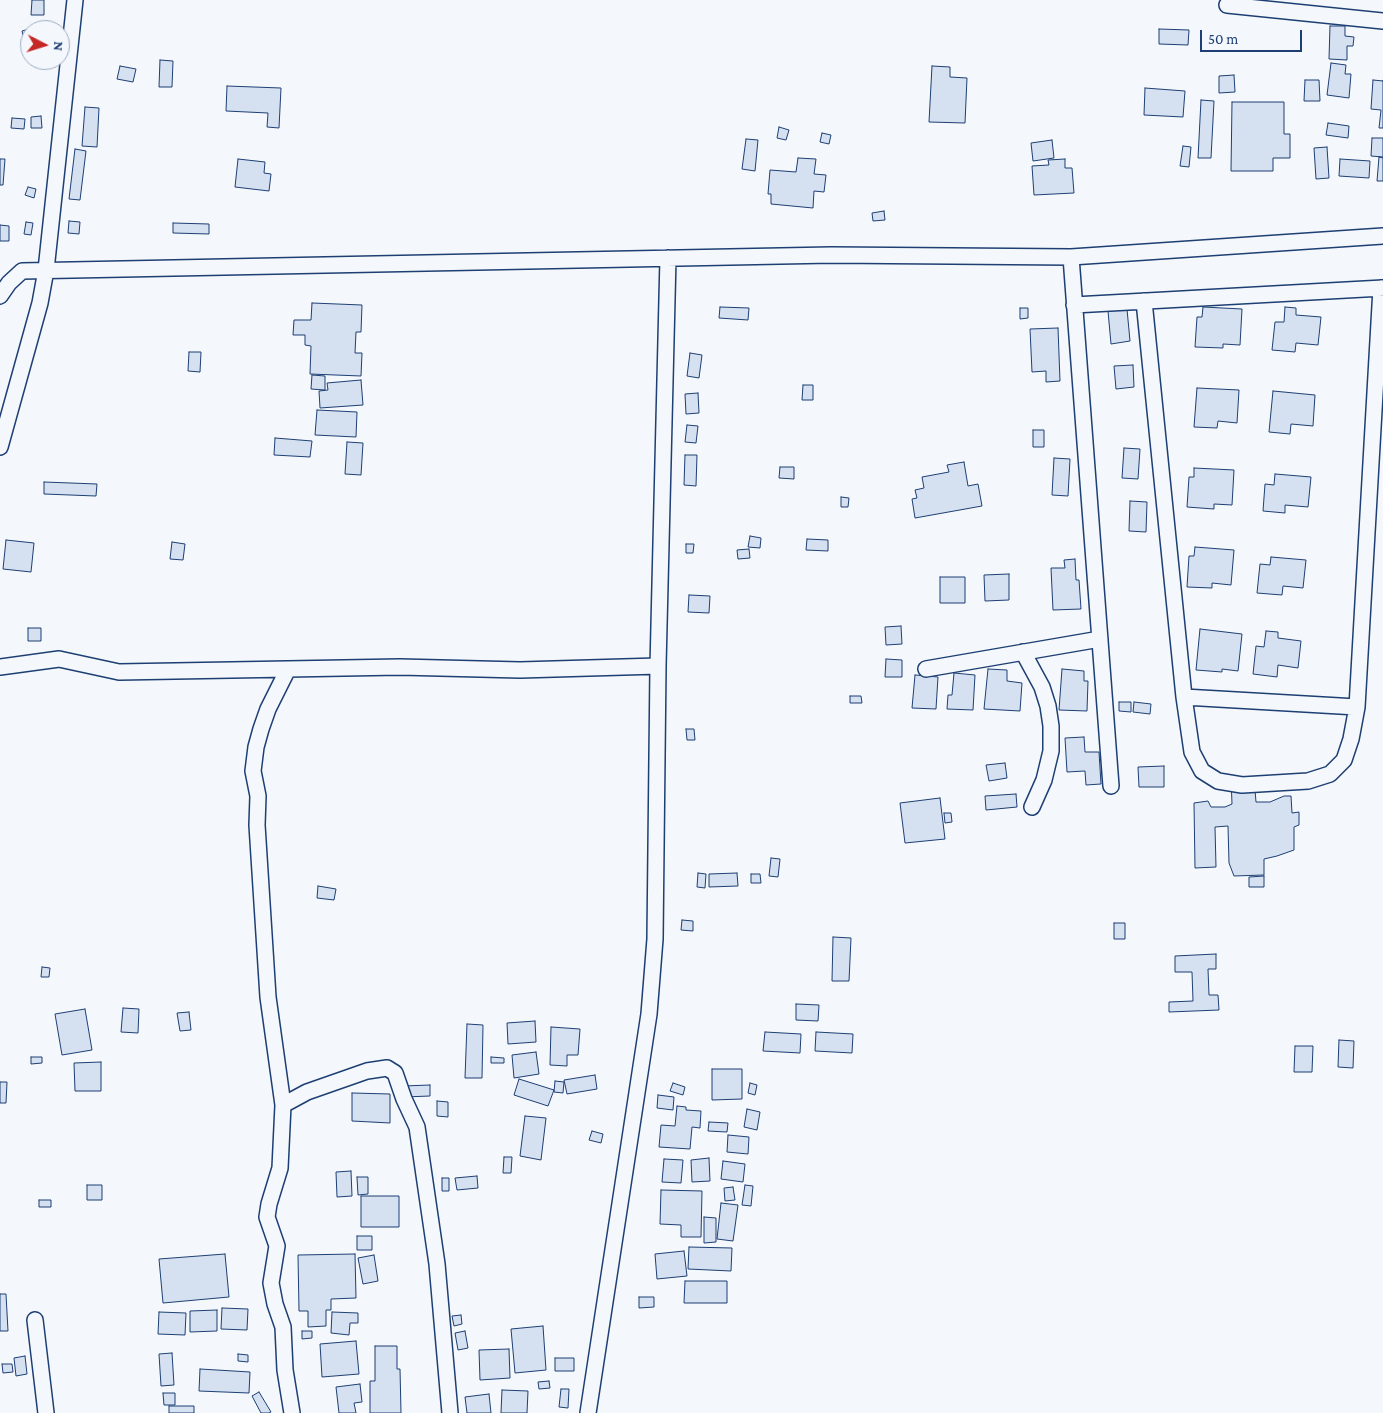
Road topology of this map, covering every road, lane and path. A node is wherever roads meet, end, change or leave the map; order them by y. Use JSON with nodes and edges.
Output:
{"nodes":[{"id":1,"x":75,"y":0,"type":"edge"},
{"id":2,"x":1227,"y":5,"type":"dead end"},
{"id":3,"x":1383,"y":21,"type":"edge"},
{"id":4,"x":1383,"y":236,"type":"edge"},
{"id":5,"x":1071,"y":257,"type":"junction"},
{"id":6,"x":668,"y":258,"type":"junction"},
{"id":7,"x":46,"y":270,"type":"junction"},
{"id":8,"x":1382,"y":288,"type":"edge"},
{"id":9,"x":0,"y":296,"type":"edge"},
{"id":10,"x":1144,"y":301,"type":"junction"},
{"id":11,"x":1074,"y":305,"type":"junction"},
{"id":12,"x":0,"y":447,"type":"edge"},
{"id":13,"x":1100,"y":639,"type":"junction"},
{"id":14,"x":1024,"y":652,"type":"junction"},
{"id":15,"x":658,"y":666,"type":"junction"},
{"id":16,"x":0,"y":667,"type":"edge"},
{"id":17,"x":288,"y":669,"type":"junction"},
{"id":18,"x":926,"y":669,"type":"dead end"},
{"id":19,"x":1184,"y":697,"type":"junction"},
{"id":20,"x":1357,"y":707,"type":"junction"},
{"id":21,"x":1111,"y":786,"type":"dead end"},
{"id":22,"x":1032,"y":806,"type":"dead end"},
{"id":23,"x":284,"y":1104,"type":"junction"},
{"id":24,"x":35,"y":1320,"type":"dead end"},
{"id":25,"x":46,"y":1413,"type":"edge"},
{"id":26,"x":292,"y":1413,"type":"edge"},
{"id":27,"x":450,"y":1413,"type":"edge"},
{"id":28,"x":588,"y":1413,"type":"edge"}],
"edges":[{"from":1,"to":7,"type":"street"},
{"from":2,"to":3,"type":"street"},
{"from":4,"to":5,"type":"street"},
{"from":5,"to":6,"type":"street"},
{"from":5,"to":11,"type":"street"},
{"from":6,"to":7,"type":"street"},
{"from":6,"to":15,"type":"street"},
{"from":7,"to":9,"type":"street"},
{"from":7,"to":12,"type":"street"},
{"from":8,"to":10,"type":"street"},
{"from":8,"to":20,"type":"street"},
{"from":10,"to":11,"type":"street"},
{"from":10,"to":19,"type":"street"},
{"from":11,"to":13,"type":"street"},
{"from":13,"to":14,"type":"street"},
{"from":13,"to":21,"type":"street"},
{"from":14,"to":18,"type":"street"},
{"from":14,"to":22,"type":"street"},
{"from":15,"to":17,"type":"street"},
{"from":15,"to":28,"type":"street"},
{"from":16,"to":17,"type":"street"},
{"from":17,"to":23,"type":"street"},
{"from":19,"to":20,"type":"street"},
{"from":19,"to":20,"type":"street"},
{"from":23,"to":26,"type":"street"},
{"from":23,"to":27,"type":"street"},
{"from":24,"to":25,"type":"street"}]}
